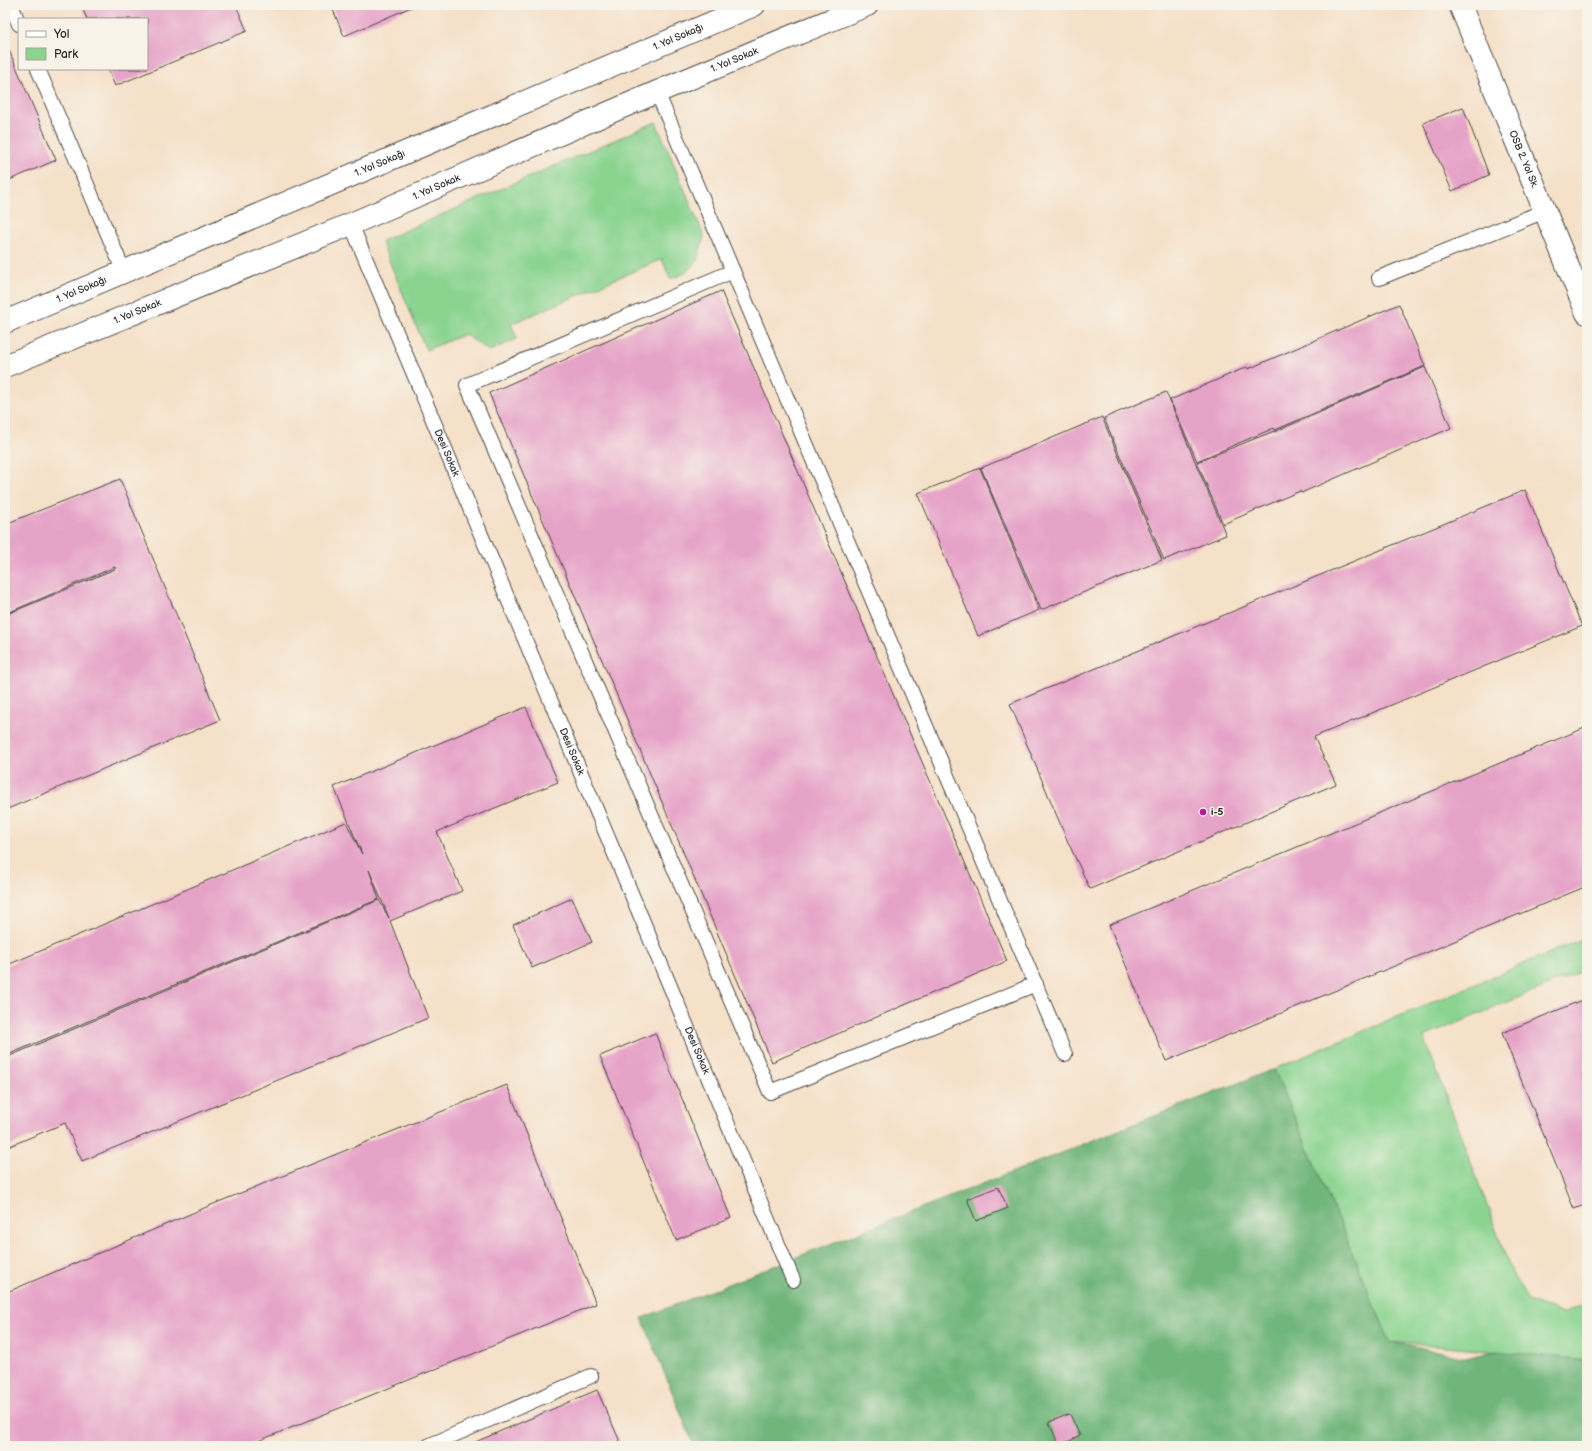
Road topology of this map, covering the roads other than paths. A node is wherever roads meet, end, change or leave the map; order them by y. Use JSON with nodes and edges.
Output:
{"nodes":[{"id":1,"x":11,"y":5,"type":"edge"},
{"id":2,"x":754,"y":5,"type":"edge"},
{"id":3,"x":867,"y":5,"type":"edge"},
{"id":4,"x":1460,"y":5,"type":"edge"},
{"id":5,"x":18,"y":22,"type":"edge"},
{"id":6,"x":38,"y":70,"type":"edge"},
{"id":7,"x":657,"y":92,"type":"junction"},
{"id":8,"x":1545,"y":211,"type":"junction"},
{"id":9,"x":351,"y":224,"type":"junction"},
{"id":10,"x":734,"y":271,"type":"junction"},
{"id":11,"x":124,"y":272,"type":"junction"},
{"id":12,"x":1379,"y":278,"type":"dead end"},
{"id":13,"x":1587,"y":313,"type":"edge"},
{"id":14,"x":5,"y":322,"type":"edge"},
{"id":15,"x":5,"y":366,"type":"edge"},
{"id":16,"x":1036,"y":984,"type":"junction"},
{"id":17,"x":1065,"y":1054,"type":"dead end"},
{"id":18,"x":793,"y":1280,"type":"dead end"},
{"id":19,"x":591,"y":1376,"type":"dead end"},
{"id":20,"x":428,"y":1446,"type":"edge"}],
"edges":[{"from":1,"to":5,"type":"lane"},
{"from":2,"to":11,"type":"street","name":"1. Yol Sokağı"},
{"from":3,"to":7,"type":"street","name":"1. Yol Sokak"},
{"from":4,"to":8,"type":"street","name":"OSB 2. Yol Sk."},
{"from":6,"to":11,"type":"lane"},
{"from":7,"to":9,"type":"street","name":"1. Yol Sokak"},
{"from":7,"to":10,"type":"lane"},
{"from":8,"to":12,"type":"lane"},
{"from":8,"to":13,"type":"street","name":"OSB 2. Yol Sk."},
{"from":9,"to":15,"type":"street","name":"1. Yol Sokak"},
{"from":9,"to":18,"type":"lane","name":"Desi Sokak"},
{"from":10,"to":16,"type":"lane"},
{"from":10,"to":16,"type":"lane"},
{"from":11,"to":14,"type":"street","name":"1. Yol Sokağı"},
{"from":16,"to":17,"type":"lane"},
{"from":19,"to":20,"type":"lane"}]}
